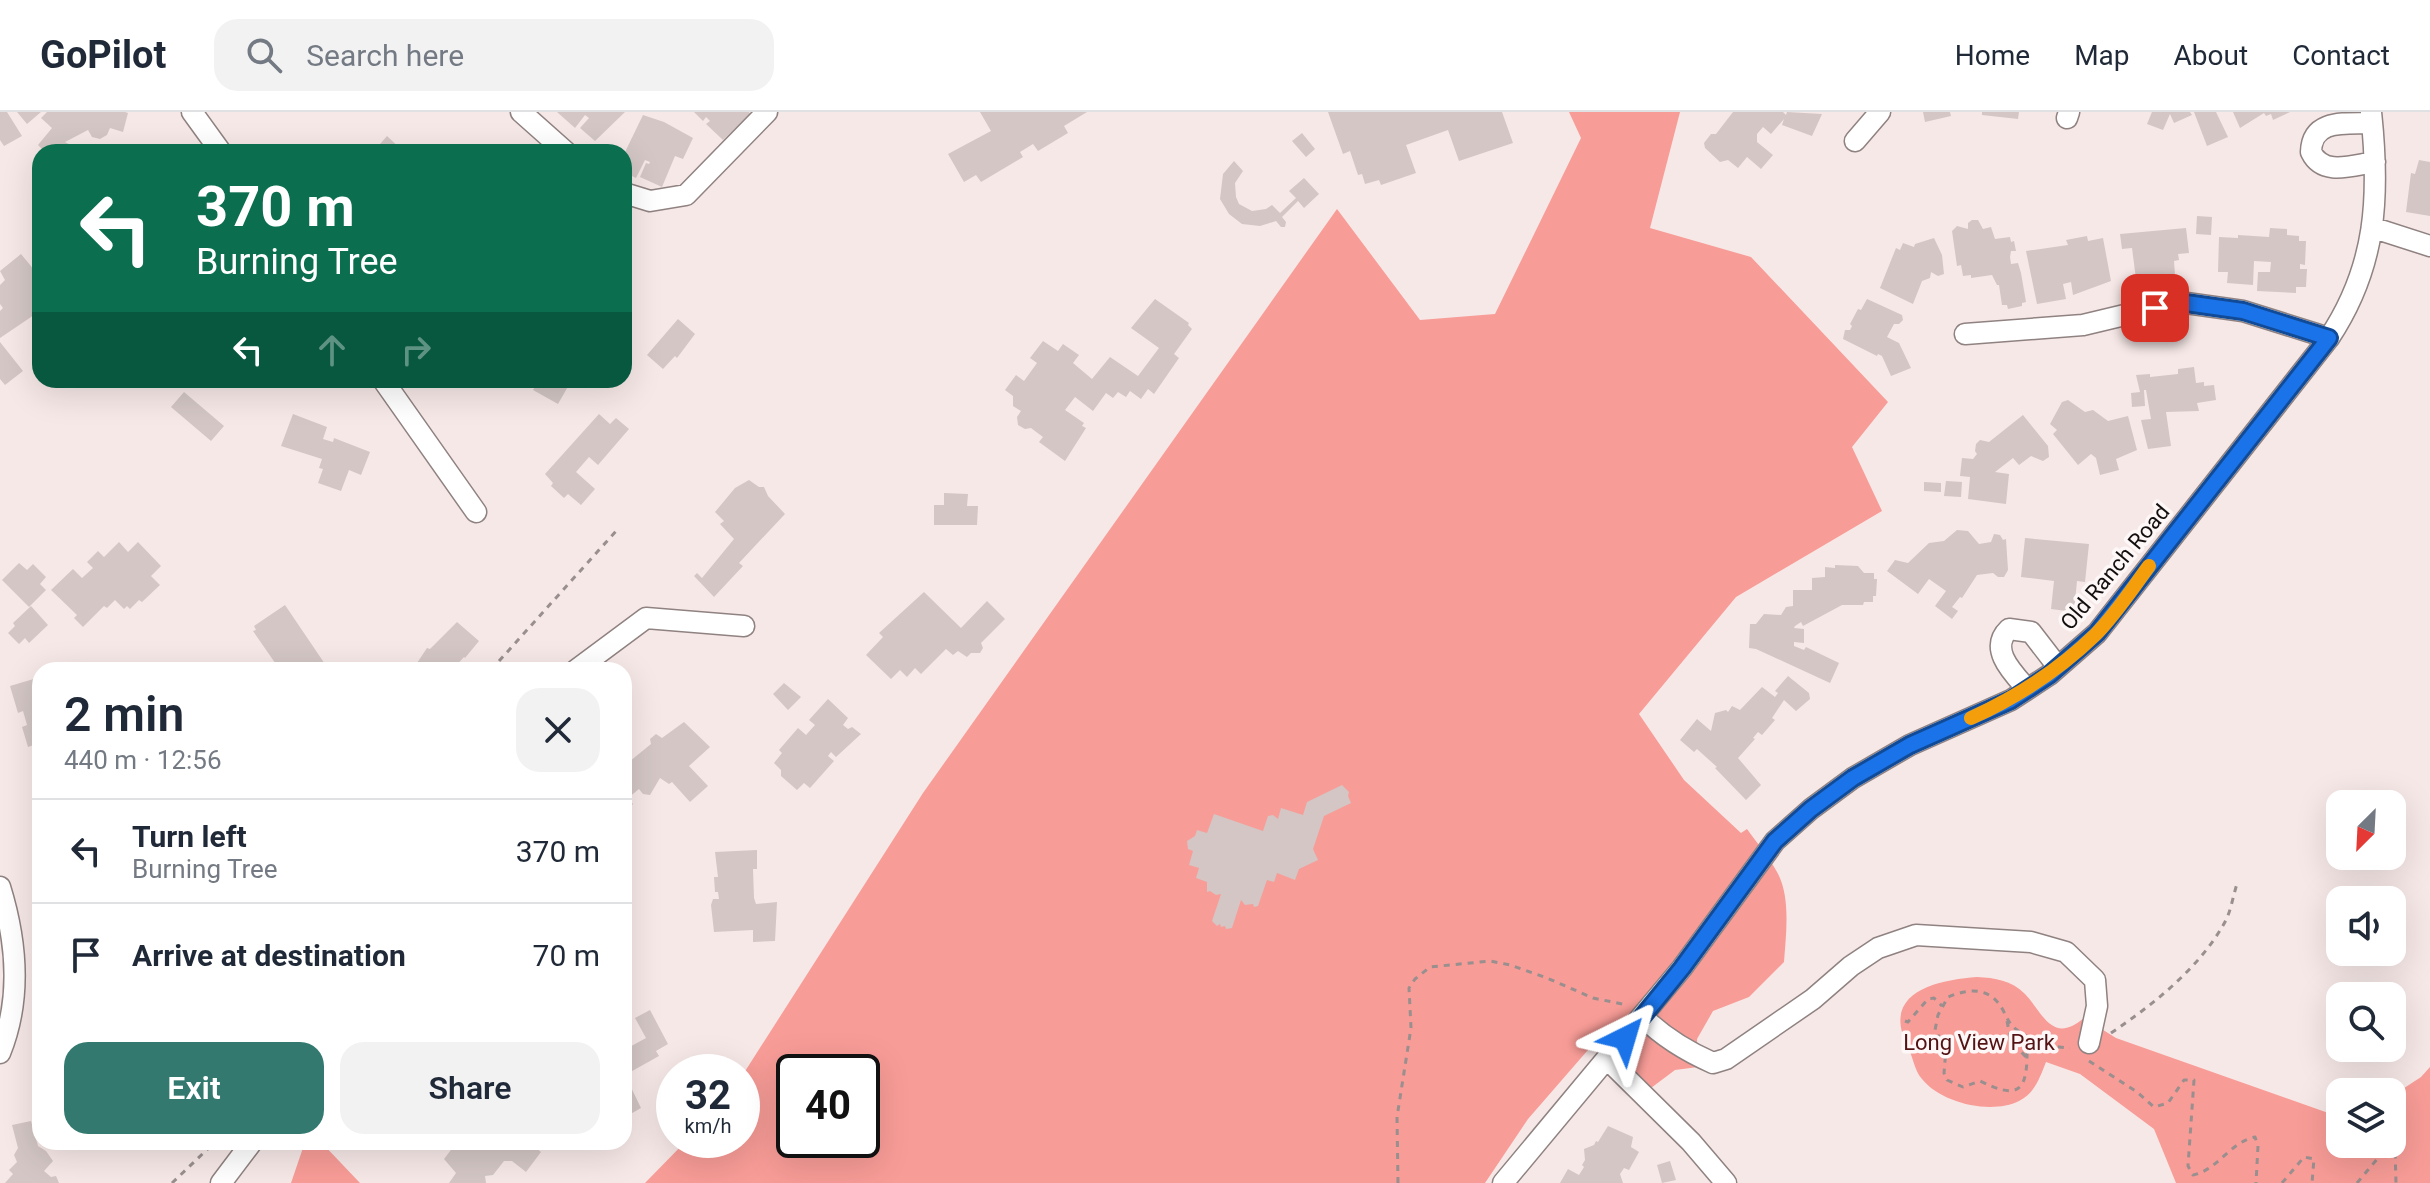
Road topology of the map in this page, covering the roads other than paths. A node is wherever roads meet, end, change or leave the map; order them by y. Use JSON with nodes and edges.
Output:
{"nodes":[{"id":1,"x":192,"y":112,"type":"edge"},
{"id":2,"x":521,"y":112,"type":"edge"},
{"id":3,"x":767,"y":112,"type":"edge"},
{"id":4,"x":1880,"y":112,"type":"edge"},
{"id":5,"x":2371,"y":117,"type":"edge"},
{"id":6,"x":1855,"y":141,"type":"dead end"},
{"id":7,"x":215,"y":144,"type":"edge"},
{"id":8,"x":557,"y":144,"type":"edge"},
{"id":9,"x":2375,"y":162,"type":"junction"},
{"id":10,"x":632,"y":195,"type":"edge"},
{"id":11,"x":2374,"y":228,"type":"junction"},
{"id":12,"x":2430,"y":246,"type":"edge"},
{"id":13,"x":1965,"y":334,"type":"dead end"},
{"id":14,"x":2329,"y":338,"type":"junction"},
{"id":15,"x":389,"y":388,"type":"edge"},
{"id":16,"x":476,"y":512,"type":"dead end"},
{"id":17,"x":744,"y":626,"type":"dead end"},
{"id":18,"x":587,"y":662,"type":"edge"},
{"id":19,"x":2058,"y":667,"type":"junction"},
{"id":20,"x":2027,"y":689,"type":"junction"},
{"id":21,"x":0,"y":887,"type":"edge"},
{"id":22,"x":1643,"y":1017,"type":"junction"},
{"id":23,"x":2079,"y":1046,"type":"road end"},
{"id":24,"x":0,"y":1053,"type":"edge"},
{"id":25,"x":1607,"y":1059,"type":"junction"},
{"id":26,"x":246,"y":1150,"type":"edge"},
{"id":27,"x":221,"y":1183,"type":"edge"},
{"id":28,"x":1503,"y":1183,"type":"edge"},
{"id":29,"x":1726,"y":1183,"type":"edge"}],
"edges":[{"from":1,"to":7,"type":"street"},
{"from":2,"to":8,"type":"street"},
{"from":3,"to":10,"type":"street"},
{"from":4,"to":6,"type":"street"},
{"from":5,"to":9,"type":"street","name":"Old Ranch Road"},
{"from":5,"to":9,"type":"street"},
{"from":9,"to":11,"type":"street","name":"Old Ranch Road"},
{"from":11,"to":12,"type":"street"},
{"from":11,"to":14,"type":"street","name":"Old Ranch Road"},
{"from":13,"to":14,"type":"street"},
{"from":14,"to":19,"type":"street","name":"Old Ranch Road"},
{"from":15,"to":16,"type":"street"},
{"from":17,"to":18,"type":"street"},
{"from":19,"to":20,"type":"street","name":"Old Ranch Road"},
{"from":19,"to":20,"type":"street"},
{"from":20,"to":22,"type":"street","name":"Old Ranch Road"},
{"from":21,"to":24,"type":"street"},
{"from":22,"to":23,"type":"street"},
{"from":22,"to":25,"type":"street","name":"Old Ranch Road"},
{"from":25,"to":28,"type":"street","name":"Old Ranch Road"},
{"from":25,"to":29,"type":"street"},
{"from":26,"to":27,"type":"street"}]}
